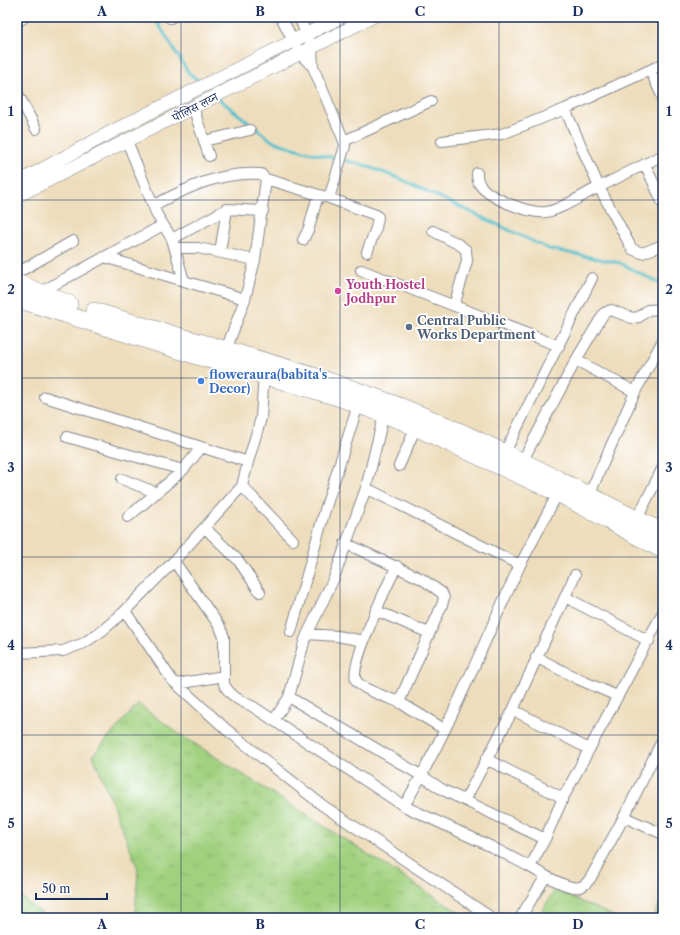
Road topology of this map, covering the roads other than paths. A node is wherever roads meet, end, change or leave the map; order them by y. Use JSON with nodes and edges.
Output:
{"nodes":[{"id":1,"x":25,"y":17,"type":"edge"},
{"id":2,"x":281,"y":17,"type":"edge"},
{"id":3,"x":299,"y":17,"type":"edge"},
{"id":4,"x":341,"y":17,"type":"edge"},
{"id":5,"x":372,"y":17,"type":"edge"},
{"id":6,"x":17,"y":22,"type":"edge"},
{"id":7,"x":307,"y":34,"type":"junction"},
{"id":8,"x":293,"y":41,"type":"junction"},
{"id":9,"x":312,"y":47,"type":"junction"},
{"id":10,"x":300,"y":54,"type":"junction"},
{"id":11,"x":663,"y":64,"type":"edge"},
{"id":12,"x":313,"y":67,"type":"junction"},
{"id":13,"x":650,"y":70,"type":"junction"},
{"id":14,"x":17,"y":92,"type":"edge"},
{"id":15,"x":663,"y":98,"type":"edge"},
{"id":16,"x":431,"y":101,"type":"dead end"},
{"id":17,"x":196,"y":106,"type":"junction"},
{"id":18,"x":564,"y":109,"type":"junction"},
{"id":19,"x":36,"y":129,"type":"dead end"},
{"id":20,"x":250,"y":130,"type":"dead end"},
{"id":21,"x":127,"y":141,"type":"junction"},
{"id":22,"x":204,"y":141,"type":"junction"},
{"id":23,"x":442,"y":141,"type":"dead end"},
{"id":24,"x":345,"y":144,"type":"junction"},
{"id":25,"x":663,"y":155,"type":"edge"},
{"id":26,"x":209,"y":156,"type":"dead end"},
{"id":27,"x":645,"y":164,"type":"junction"},
{"id":28,"x":477,"y":173,"type":"dead end"},
{"id":29,"x":266,"y":179,"type":"junction"},
{"id":30,"x":17,"y":183,"type":"edge"},
{"id":31,"x":598,"y":187,"type":"junction"},
{"id":32,"x":318,"y":194,"type":"junction"},
{"id":33,"x":17,"y":196,"type":"edge"},
{"id":34,"x":329,"y":198,"type":"junction"},
{"id":35,"x":662,"y":200,"type":"edge"},
{"id":36,"x":154,"y":205,"type":"junction"},
{"id":37,"x":227,"y":209,"type":"junction"},
{"id":38,"x":263,"y":211,"type":"junction"},
{"id":39,"x":163,"y":225,"type":"junction"},
{"id":40,"x":433,"y":231,"type":"dead end"},
{"id":41,"x":303,"y":240,"type":"dead end"},
{"id":42,"x":73,"y":241,"type":"dead end"},
{"id":43,"x":174,"y":243,"type":"junction"},
{"id":44,"x":663,"y":244,"type":"edge"},
{"id":45,"x":220,"y":252,"type":"junction"},
{"id":46,"x":367,"y":252,"type":"dead end"},
{"id":47,"x":104,"y":257,"type":"junction"},
{"id":48,"x":255,"y":260,"type":"junction"},
{"id":49,"x":361,"y":270,"type":"dead end"},
{"id":50,"x":17,"y":273,"type":"edge"},
{"id":51,"x":592,"y":278,"type":"dead end"},
{"id":52,"x":184,"y":282,"type":"junction"},
{"id":53,"x":17,"y":283,"type":"edge"},
{"id":54,"x":39,"y":293,"type":"junction"},
{"id":55,"x":245,"y":298,"type":"junction"},
{"id":56,"x":17,"y":299,"type":"edge"},
{"id":57,"x":454,"y":306,"type":"junction"},
{"id":58,"x":663,"y":309,"type":"edge"},
{"id":59,"x":663,"y":340,"type":"edge"},
{"id":60,"x":559,"y":346,"type":"junction"},
{"id":61,"x":226,"y":350,"type":"junction"},
{"id":62,"x":576,"y":360,"type":"junction"},
{"id":63,"x":265,"y":368,"type":"junction"},
{"id":64,"x":635,"y":392,"type":"junction"},
{"id":65,"x":45,"y":397,"type":"dead end"},
{"id":66,"x":358,"y":405,"type":"junction"},
{"id":67,"x":384,"y":414,"type":"junction"},
{"id":68,"x":416,"y":427,"type":"junction"},
{"id":69,"x":67,"y":437,"type":"dead end"},
{"id":70,"x":201,"y":448,"type":"junction"},
{"id":71,"x":505,"y":452,"type":"junction"},
{"id":72,"x":248,"y":462,"type":"junction"},
{"id":73,"x":522,"y":462,"type":"junction"},
{"id":74,"x":399,"y":466,"type":"dead end"},
{"id":75,"x":663,"y":467,"type":"edge"},
{"id":76,"x":182,"y":470,"type":"junction"},
{"id":77,"x":122,"y":479,"type":"dead end"},
{"id":78,"x":242,"y":486,"type":"junction"},
{"id":79,"x":366,"y":488,"type":"junction"},
{"id":80,"x":157,"y":493,"type":"junction"},
{"id":81,"x":558,"y":493,"type":"junction"},
{"id":82,"x":589,"y":495,"type":"junction"},
{"id":83,"x":128,"y":517,"type":"dead end"},
{"id":84,"x":637,"y":519,"type":"junction"},
{"id":85,"x":205,"y":528,"type":"junction"},
{"id":86,"x":663,"y":532,"type":"edge"},
{"id":87,"x":293,"y":540,"type":"dead end"},
{"id":88,"x":346,"y":543,"type":"junction"},
{"id":89,"x":663,"y":550,"type":"edge"},
{"id":90,"x":174,"y":561,"type":"junction"},
{"id":91,"x":520,"y":565,"type":"junction"},
{"id":92,"x":397,"y":566,"type":"junction"},
{"id":93,"x":575,"y":574,"type":"dead end"},
{"id":94,"x":260,"y":592,"type":"dead end"},
{"id":95,"x":565,"y":597,"type":"junction"},
{"id":96,"x":125,"y":611,"type":"junction"},
{"id":97,"x":376,"y":611,"type":"junction"},
{"id":98,"x":663,"y":612,"type":"edge"},
{"id":99,"x":291,"y":632,"type":"dead end"},
{"id":100,"x":429,"y":633,"type":"junction"},
{"id":101,"x":307,"y":634,"type":"junction"},
{"id":102,"x":364,"y":641,"type":"junction"},
{"id":103,"x":649,"y":641,"type":"junction"},
{"id":104,"x":17,"y":653,"type":"edge"},
{"id":105,"x":536,"y":657,"type":"junction"},
{"id":106,"x":224,"y":676,"type":"junction"},
{"id":107,"x":177,"y":684,"type":"junction"},
{"id":108,"x":617,"y":696,"type":"junction"},
{"id":109,"x":289,"y":697,"type":"junction"},
{"id":110,"x":399,"y":702,"type":"junction"},
{"id":111,"x":513,"y":710,"type":"junction"},
{"id":112,"x":274,"y":720,"type":"junction"},
{"id":113,"x":444,"y":729,"type":"junction"},
{"id":114,"x":663,"y":738,"type":"edge"},
{"id":115,"x":589,"y":749,"type":"junction"},
{"id":116,"x":486,"y":759,"type":"junction"},
{"id":117,"x":422,"y":776,"type":"junction"},
{"id":118,"x":563,"y":798,"type":"junction"},
{"id":119,"x":465,"y":800,"type":"junction"},
{"id":120,"x":404,"y":806,"type":"junction"},
{"id":121,"x":624,"y":817,"type":"junction"},
{"id":122,"x":663,"y":834,"type":"edge"},
{"id":123,"x":545,"y":839,"type":"junction"},
{"id":124,"x":530,"y":868,"type":"junction"},
{"id":125,"x":546,"y":876,"type":"junction"},
{"id":126,"x":492,"y":918,"type":"edge"},
{"id":127,"x":520,"y":918,"type":"edge"}],
"edges":[{"from":1,"to":6,"type":"street"},
{"from":2,"to":8,"type":"street"},
{"from":3,"to":7,"type":"street"},
{"from":4,"to":7,"type":"street"},
{"from":5,"to":9,"type":"street","name":"पोलिस लय्न"},
{"from":7,"to":8,"type":"street"},
{"from":7,"to":9,"type":"street"},
{"from":8,"to":10,"type":"street"},
{"from":8,"to":30,"type":"street"},
{"from":9,"to":10,"type":"street","name":"पोलिस लय्न"},
{"from":9,"to":12,"type":"street"},
{"from":10,"to":12,"type":"street"},
{"from":10,"to":17,"type":"street","name":"पोलिस लय्न"},
{"from":11,"to":13,"type":"street"},
{"from":12,"to":24,"type":"street"},
{"from":13,"to":15,"type":"street"},
{"from":13,"to":18,"type":"street"},
{"from":14,"to":19,"type":"street"},
{"from":16,"to":24,"type":"street"},
{"from":17,"to":21,"type":"street","name":"पोलिस लय्न"},
{"from":17,"to":22,"type":"street"},
{"from":18,"to":23,"type":"street"},
{"from":18,"to":31,"type":"street"},
{"from":20,"to":22,"type":"street"},
{"from":21,"to":33,"type":"street","name":"पोलिस लय्न"},
{"from":21,"to":36,"type":"street"},
{"from":22,"to":26,"type":"street"},
{"from":24,"to":34,"type":"street"},
{"from":25,"to":27,"type":"street"},
{"from":27,"to":31,"type":"street"},
{"from":27,"to":35,"type":"street"},
{"from":28,"to":31,"type":"street"},
{"from":29,"to":32,"type":"street"},
{"from":29,"to":36,"type":"street"},
{"from":29,"to":38,"type":"street"},
{"from":31,"to":44,"type":"street"},
{"from":32,"to":34,"type":"street"},
{"from":32,"to":41,"type":"street"},
{"from":34,"to":46,"type":"street"},
{"from":36,"to":39,"type":"street"},
{"from":37,"to":38,"type":"street"},
{"from":37,"to":43,"type":"street"},
{"from":37,"to":45,"type":"street"},
{"from":38,"to":48,"type":"street"},
{"from":39,"to":43,"type":"street"},
{"from":39,"to":47,"type":"street"},
{"from":40,"to":57,"type":"street"},
{"from":42,"to":50,"type":"street"},
{"from":43,"to":45,"type":"street"},
{"from":43,"to":52,"type":"street"},
{"from":45,"to":48,"type":"street"},
{"from":47,"to":52,"type":"street"},
{"from":47,"to":54,"type":"street"},
{"from":48,"to":55,"type":"street"},
{"from":49,"to":57,"type":"street"},
{"from":51,"to":60,"type":"street"},
{"from":52,"to":55,"type":"street"},
{"from":53,"to":54,"type":"highway"},
{"from":54,"to":61,"type":"highway"},
{"from":55,"to":61,"type":"street"},
{"from":56,"to":63,"type":"highway"},
{"from":57,"to":60,"type":"street"},
{"from":58,"to":62,"type":"street"},
{"from":59,"to":64,"type":"street"},
{"from":60,"to":71,"type":"street"},
{"from":61,"to":63,"type":"highway"},
{"from":62,"to":64,"type":"street"},
{"from":62,"to":73,"type":"street"},
{"from":63,"to":66,"type":"highway"},
{"from":63,"to":71,"type":"highway"},
{"from":63,"to":72,"type":"street"},
{"from":64,"to":82,"type":"street"},
{"from":65,"to":70,"type":"street"},
{"from":66,"to":67,"type":"highway"},
{"from":66,"to":99,"type":"street"},
{"from":67,"to":68,"type":"highway"},
{"from":67,"to":79,"type":"street"},
{"from":68,"to":74,"type":"street"},
{"from":68,"to":81,"type":"highway"},
{"from":69,"to":76,"type":"street"},
{"from":70,"to":72,"type":"street"},
{"from":70,"to":76,"type":"street"},
{"from":71,"to":73,"type":"highway"},
{"from":72,"to":78,"type":"street"},
{"from":73,"to":82,"type":"highway"},
{"from":75,"to":84,"type":"street"},
{"from":76,"to":80,"type":"street"},
{"from":77,"to":80,"type":"street"},
{"from":78,"to":85,"type":"street"},
{"from":78,"to":87,"type":"street"},
{"from":79,"to":88,"type":"street"},
{"from":79,"to":91,"type":"street"},
{"from":80,"to":83,"type":"street"},
{"from":81,"to":89,"type":"highway"},
{"from":81,"to":91,"type":"street"},
{"from":82,"to":84,"type":"highway"},
{"from":84,"to":86,"type":"highway"},
{"from":85,"to":90,"type":"street"},
{"from":85,"to":94,"type":"street"},
{"from":88,"to":92,"type":"street"},
{"from":88,"to":101,"type":"street"},
{"from":90,"to":96,"type":"street"},
{"from":90,"to":106,"type":"street"},
{"from":91,"to":113,"type":"street"},
{"from":92,"to":97,"type":"street"},
{"from":92,"to":100,"type":"street"},
{"from":93,"to":95,"type":"street"},
{"from":95,"to":103,"type":"street"},
{"from":95,"to":105,"type":"street"},
{"from":96,"to":104,"type":"street"},
{"from":96,"to":107,"type":"street"},
{"from":97,"to":100,"type":"street"},
{"from":97,"to":102,"type":"street"},
{"from":98,"to":103,"type":"street"},
{"from":100,"to":110,"type":"street"},
{"from":101,"to":102,"type":"street"},
{"from":101,"to":109,"type":"street"},
{"from":102,"to":110,"type":"street"},
{"from":103,"to":108,"type":"street"},
{"from":105,"to":108,"type":"street"},
{"from":105,"to":111,"type":"street"},
{"from":106,"to":107,"type":"street"},
{"from":106,"to":112,"type":"street"},
{"from":107,"to":126,"type":"street"},
{"from":108,"to":115,"type":"street"},
{"from":109,"to":112,"type":"street"},
{"from":109,"to":117,"type":"street"},
{"from":110,"to":113,"type":"street"},
{"from":111,"to":115,"type":"street"},
{"from":111,"to":116,"type":"street"},
{"from":112,"to":120,"type":"street"},
{"from":113,"to":117,"type":"street"},
{"from":114,"to":121,"type":"street"},
{"from":115,"to":118,"type":"street"},
{"from":116,"to":118,"type":"street"},
{"from":116,"to":119,"type":"street"},
{"from":117,"to":119,"type":"street"},
{"from":117,"to":120,"type":"street"},
{"from":118,"to":123,"type":"street"},
{"from":119,"to":123,"type":"street"},
{"from":120,"to":124,"type":"street"},
{"from":121,"to":122,"type":"street"},
{"from":121,"to":125,"type":"street"},
{"from":123,"to":124,"type":"street"},
{"from":124,"to":125,"type":"street"},
{"from":125,"to":127,"type":"street"}]}
